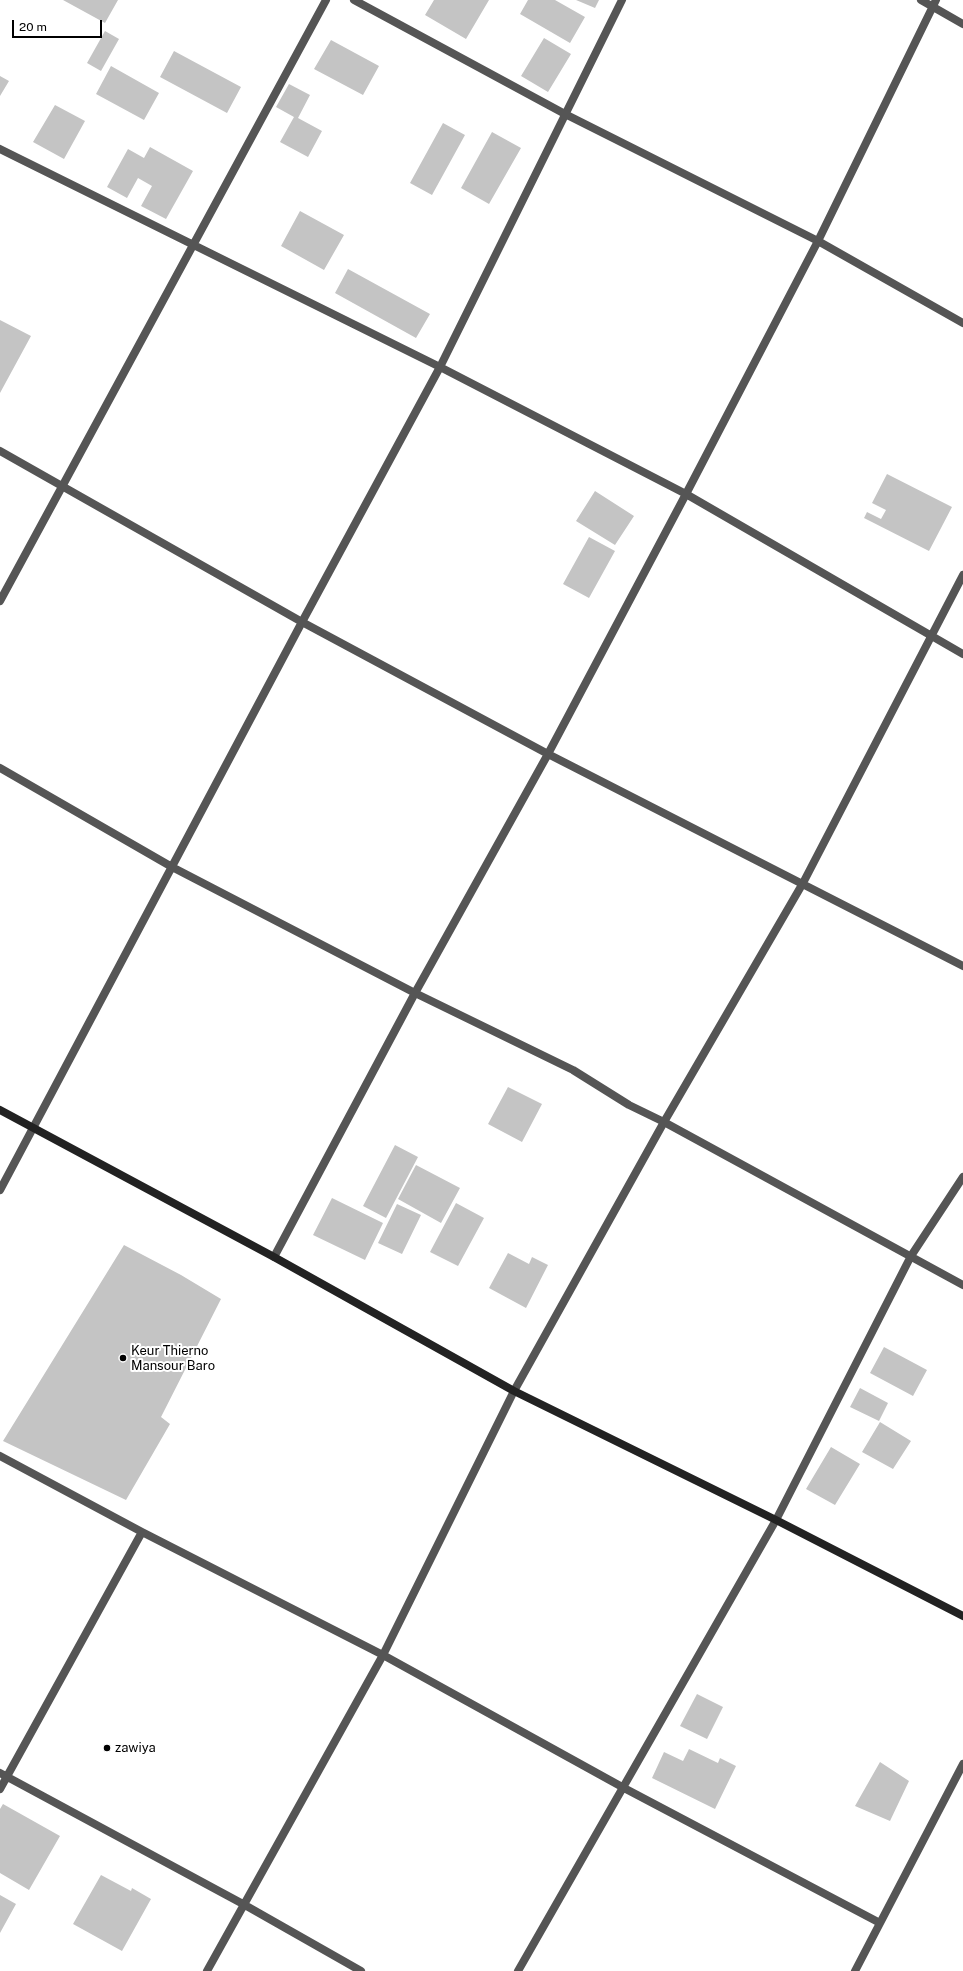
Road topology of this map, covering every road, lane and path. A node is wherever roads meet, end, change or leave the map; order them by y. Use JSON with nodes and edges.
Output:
{"nodes":[{"id":1,"x":326,"y":0,"type":"edge"},
{"id":2,"x":354,"y":0,"type":"edge"},
{"id":3,"x":622,"y":0,"type":"edge"},
{"id":4,"x":921,"y":0,"type":"edge"},
{"id":5,"x":935,"y":3,"type":"edge"},
{"id":6,"x":963,"y":24,"type":"edge"},
{"id":7,"x":565,"y":114,"type":"junction"},
{"id":8,"x":0,"y":149,"type":"edge"},
{"id":9,"x":818,"y":241,"type":"junction"},
{"id":10,"x":194,"y":245,"type":"junction"},
{"id":11,"x":963,"y":323,"type":"edge"},
{"id":12,"x":440,"y":367,"type":"junction"},
{"id":13,"x":0,"y":451,"type":"edge"},
{"id":14,"x":62,"y":486,"type":"junction"},
{"id":15,"x":686,"y":494,"type":"junction"},
{"id":16,"x":963,"y":575,"type":"edge"},
{"id":17,"x":0,"y":601,"type":"edge"},
{"id":18,"x":302,"y":622,"type":"junction"},
{"id":19,"x":932,"y":636,"type":"junction"},
{"id":20,"x":963,"y":654,"type":"edge"},
{"id":21,"x":548,"y":754,"type":"junction"},
{"id":22,"x":0,"y":768,"type":"edge"},
{"id":23,"x":172,"y":867,"type":"junction"},
{"id":24,"x":803,"y":883,"type":"junction"},
{"id":25,"x":963,"y":966,"type":"edge"},
{"id":26,"x":415,"y":993,"type":"junction"},
{"id":27,"x":0,"y":1110,"type":"edge"},
{"id":28,"x":664,"y":1122,"type":"junction"},
{"id":29,"x":33,"y":1128,"type":"junction"},
{"id":30,"x":963,"y":1177,"type":"edge"},
{"id":31,"x":0,"y":1190,"type":"edge"},
{"id":32,"x":911,"y":1256,"type":"junction"},
{"id":33,"x":274,"y":1257,"type":"junction"},
{"id":34,"x":963,"y":1285,"type":"edge"},
{"id":35,"x":514,"y":1391,"type":"junction"},
{"id":36,"x":0,"y":1456,"type":"edge"},
{"id":37,"x":776,"y":1520,"type":"junction"},
{"id":38,"x":142,"y":1532,"type":"junction"},
{"id":39,"x":963,"y":1616,"type":"edge"},
{"id":40,"x":383,"y":1654,"type":"junction"},
{"id":41,"x":963,"y":1764,"type":"edge"},
{"id":42,"x":3,"y":1775,"type":"edge"},
{"id":43,"x":624,"y":1788,"type":"junction"},
{"id":44,"x":0,"y":1789,"type":"edge"},
{"id":45,"x":243,"y":1904,"type":"junction"},
{"id":46,"x":880,"y":1923,"type":"junction"},
{"id":47,"x":207,"y":1971,"type":"edge"},
{"id":48,"x":361,"y":1971,"type":"edge"},
{"id":49,"x":518,"y":1971,"type":"edge"},
{"id":50,"x":855,"y":1971,"type":"edge"}],
"edges":[{"from":1,"to":10,"type":"street"},
{"from":2,"to":7,"type":"street"},
{"from":3,"to":7,"type":"street"},
{"from":4,"to":5,"type":"street"},
{"from":5,"to":6,"type":"street"},
{"from":5,"to":9,"type":"street"},
{"from":7,"to":9,"type":"street"},
{"from":7,"to":12,"type":"street"},
{"from":8,"to":10,"type":"street"},
{"from":9,"to":11,"type":"street"},
{"from":9,"to":15,"type":"street"},
{"from":10,"to":12,"type":"street"},
{"from":10,"to":14,"type":"street"},
{"from":12,"to":15,"type":"street"},
{"from":12,"to":18,"type":"street"},
{"from":13,"to":14,"type":"street"},
{"from":14,"to":17,"type":"street"},
{"from":14,"to":18,"type":"street"},
{"from":15,"to":19,"type":"street"},
{"from":15,"to":21,"type":"street"},
{"from":16,"to":19,"type":"street"},
{"from":18,"to":21,"type":"street"},
{"from":18,"to":23,"type":"street"},
{"from":19,"to":20,"type":"street"},
{"from":19,"to":24,"type":"street"},
{"from":21,"to":24,"type":"street"},
{"from":21,"to":26,"type":"street"},
{"from":22,"to":23,"type":"street"},
{"from":23,"to":26,"type":"street"},
{"from":23,"to":29,"type":"street"},
{"from":24,"to":25,"type":"street"},
{"from":24,"to":28,"type":"street"},
{"from":26,"to":28,"type":"street"},
{"from":26,"to":33,"type":"street"},
{"from":27,"to":29,"type":"main road"},
{"from":28,"to":32,"type":"street"},
{"from":28,"to":35,"type":"street"},
{"from":29,"to":31,"type":"street"},
{"from":29,"to":33,"type":"main road"},
{"from":30,"to":32,"type":"street"},
{"from":32,"to":34,"type":"street"},
{"from":32,"to":37,"type":"street"},
{"from":33,"to":35,"type":"main road"},
{"from":35,"to":37,"type":"main road"},
{"from":35,"to":40,"type":"street"},
{"from":36,"to":38,"type":"street"},
{"from":37,"to":39,"type":"main road"},
{"from":37,"to":43,"type":"street"},
{"from":38,"to":40,"type":"street"},
{"from":38,"to":42,"type":"street"},
{"from":40,"to":43,"type":"street"},
{"from":40,"to":45,"type":"street"},
{"from":41,"to":46,"type":"street"},
{"from":42,"to":44,"type":"street"},
{"from":42,"to":45,"type":"street"},
{"from":43,"to":46,"type":"street"},
{"from":43,"to":49,"type":"street"},
{"from":45,"to":47,"type":"street"},
{"from":45,"to":48,"type":"street"},
{"from":46,"to":50,"type":"street"}]}
